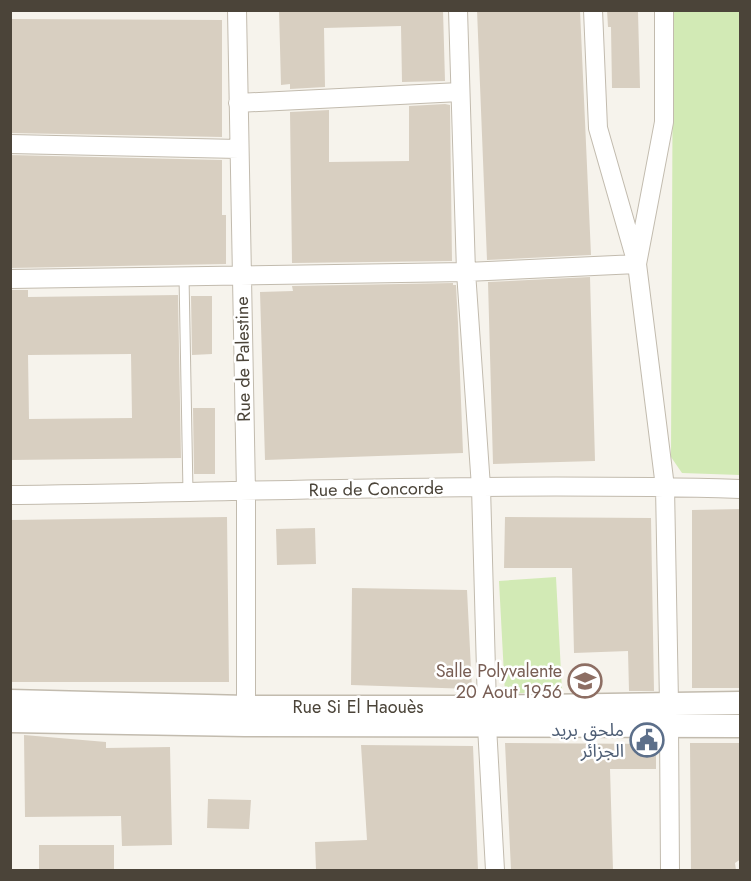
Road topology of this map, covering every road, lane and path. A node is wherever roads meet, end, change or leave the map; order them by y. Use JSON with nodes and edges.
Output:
{"nodes":[{"id":1,"x":237,"y":10,"type":"edge"},
{"id":2,"x":458,"y":10,"type":"edge"},
{"id":3,"x":593,"y":10,"type":"edge"},
{"id":4,"x":664,"y":10,"type":"edge"},
{"id":5,"x":460,"y":92,"type":"junction"},
{"id":6,"x":238,"y":103,"type":"junction"},
{"id":7,"x":10,"y":144,"type":"edge"},
{"id":8,"x":239,"y":149,"type":"junction"},
{"id":9,"x":637,"y":264,"type":"junction"},
{"id":10,"x":466,"y":272,"type":"junction"},
{"id":11,"x":241,"y":275,"type":"junction"},
{"id":12,"x":184,"y":276,"type":"junction"},
{"id":13,"x":10,"y":279,"type":"edge"},
{"id":14,"x":665,"y":487,"type":"junction"},
{"id":15,"x":481,"y":488,"type":"junction"},
{"id":16,"x":741,"y":489,"type":"edge"},
{"id":17,"x":246,"y":492,"type":"junction"},
{"id":18,"x":188,"y":493,"type":"junction"},
{"id":19,"x":10,"y":495,"type":"edge"},
{"id":20,"x":10,"y":701,"type":"edge"},
{"id":21,"x":741,"y":702,"type":"edge"},
{"id":22,"x":669,"y":703,"type":"junction"},
{"id":23,"x":245,"y":716,"type":"junction"},
{"id":24,"x":487,"y":717,"type":"junction"},
{"id":25,"x":10,"y":721,"type":"edge"},
{"id":26,"x":669,"y":726,"type":"junction"},
{"id":27,"x":741,"y":726,"type":"edge"},
{"id":28,"x":495,"y":870,"type":"edge"},
{"id":29,"x":670,"y":870,"type":"edge"}],
"edges":[{"from":1,"to":6,"type":"street","name":"Rue de Palestine"},
{"from":2,"to":5,"type":"street"},
{"from":3,"to":9,"type":"street"},
{"from":4,"to":9,"type":"street"},
{"from":5,"to":6,"type":"street"},
{"from":5,"to":10,"type":"street"},
{"from":6,"to":8,"type":"street","name":"Rue de Palestine"},
{"from":7,"to":8,"type":"street"},
{"from":8,"to":11,"type":"street","name":"Rue de Palestine"},
{"from":9,"to":10,"type":"street"},
{"from":9,"to":14,"type":"street"},
{"from":10,"to":11,"type":"street"},
{"from":10,"to":15,"type":"street"},
{"from":11,"to":12,"type":"street"},
{"from":11,"to":17,"type":"street","name":"Rue de Palestine"},
{"from":12,"to":13,"type":"street"},
{"from":12,"to":18,"type":"lane"},
{"from":14,"to":15,"type":"street","name":"Rue de Concorde"},
{"from":14,"to":16,"type":"street","name":"Rue de Concorde"},
{"from":14,"to":22,"type":"street"},
{"from":15,"to":17,"type":"street","name":"Rue de Concorde"},
{"from":15,"to":24,"type":"street"},
{"from":17,"to":18,"type":"street","name":"Rue de Concorde"},
{"from":17,"to":23,"type":"street","name":"Rue de Palestine"},
{"from":18,"to":19,"type":"street","name":"Rue de Concorde"},
{"from":20,"to":23,"type":"street","name":"Rue Si El Haouès"},
{"from":21,"to":22,"type":"street","name":"Rue Si El Haouès"},
{"from":22,"to":24,"type":"street","name":"Rue Si El Haouès"},
{"from":22,"to":26,"type":"street"},
{"from":23,"to":24,"type":"street","name":"Rue Si El Haouès"},
{"from":23,"to":25,"type":"street","name":"Rue Si El Haouès"},
{"from":24,"to":26,"type":"street","name":"Rue Si El Haouès"},
{"from":24,"to":28,"type":"street"},
{"from":26,"to":27,"type":"street","name":"Rue Si El Haouès"},
{"from":26,"to":29,"type":"street"}]}
